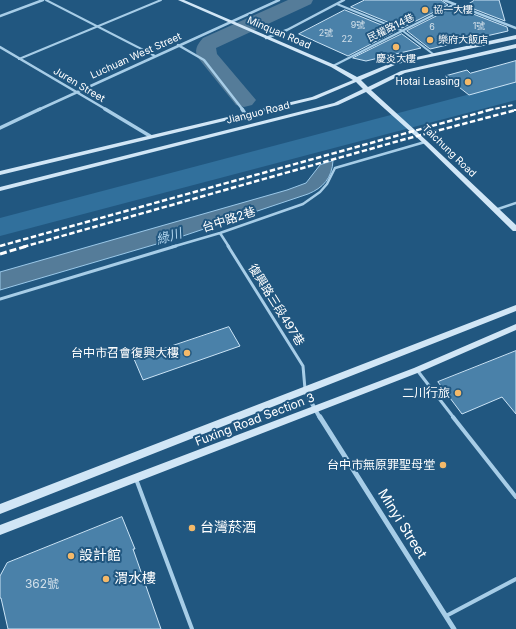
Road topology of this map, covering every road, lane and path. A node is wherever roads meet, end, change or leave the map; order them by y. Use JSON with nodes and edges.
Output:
{"nodes":[{"id":1,"x":44,"y":0,"type":"edge"},
{"id":2,"x":161,"y":0,"type":"edge"},
{"id":3,"x":180,"y":0,"type":"edge"},
{"id":4,"x":279,"y":0,"type":"edge"},
{"id":5,"x":344,"y":0,"type":"edge"},
{"id":6,"x":444,"y":0,"type":"edge"},
{"id":7,"x":337,"y":4,"type":"junction"},
{"id":8,"x":455,"y":4,"type":"junction"},
{"id":9,"x":0,"y":16,"type":"edge"},
{"id":10,"x":231,"y":23,"type":"junction"},
{"id":11,"x":97,"y":26,"type":"junction"},
{"id":12,"x":516,"y":28,"type":"edge"},
{"id":13,"x":403,"y":31,"type":"junction"},
{"id":14,"x":516,"y":36,"type":"edge"},
{"id":15,"x":266,"y":38,"type":"junction"},
{"id":16,"x":178,"y":45,"type":"junction"},
{"id":17,"x":516,"y":46,"type":"edge"},
{"id":18,"x":0,"y":47,"type":"edge"},
{"id":19,"x":433,"y":54,"type":"junction"},
{"id":20,"x":155,"y":56,"type":"junction"},
{"id":21,"x":19,"y":59,"type":"junction"},
{"id":22,"x":333,"y":66,"type":"junction"},
{"id":23,"x":356,"y":79,"type":"junction"},
{"id":24,"x":367,"y":89,"type":"junction"},
{"id":25,"x":75,"y":92,"type":"junction"},
{"id":26,"x":246,"y":115,"type":"junction"},
{"id":27,"x":0,"y":128,"type":"edge"},
{"id":28,"x":150,"y":136,"type":"junction"},
{"id":29,"x":425,"y":142,"type":"junction"},
{"id":30,"x":0,"y":173,"type":"edge"},
{"id":31,"x":0,"y":189,"type":"edge"},
{"id":32,"x":516,"y":203,"type":"edge"},
{"id":33,"x":495,"y":210,"type":"junction"},
{"id":34,"x":516,"y":229,"type":"edge"},
{"id":35,"x":220,"y":233,"type":"junction"},
{"id":36,"x":0,"y":299,"type":"edge"},
{"id":37,"x":516,"y":308,"type":"edge"},
{"id":38,"x":516,"y":328,"type":"edge"},
{"id":39,"x":417,"y":370,"type":"junction"},
{"id":40,"x":306,"y":391,"type":"junction"},
{"id":41,"x":315,"y":409,"type":"junction"},
{"id":42,"x":135,"y":478,"type":"junction"},
{"id":43,"x":516,"y":497,"type":"edge"},
{"id":44,"x":0,"y":509,"type":"edge"},
{"id":45,"x":0,"y":530,"type":"edge"},
{"id":46,"x":516,"y":579,"type":"edge"},
{"id":47,"x":446,"y":616,"type":"junction"},
{"id":48,"x":192,"y":629,"type":"edge"},
{"id":49,"x":454,"y":629,"type":"edge"}],
"edges":[{"from":1,"to":9,"type":"street"},
{"from":1,"to":11,"type":"lane"},
{"from":2,"to":11,"type":"lane"},
{"from":3,"to":10,"type":"main road","name":"Minquan Road"},
{"from":4,"to":10,"type":"street","name":"Luchuan West Street"},
{"from":5,"to":7,"type":"street"},
{"from":6,"to":8,"type":"street"},
{"from":7,"to":13,"type":"lane"},
{"from":7,"to":15,"type":"street"},
{"from":8,"to":12,"type":"street"},
{"from":8,"to":13,"type":"lane","name":"民權路14巷"},
{"from":10,"to":15,"type":"main road","name":"Minquan Road"},
{"from":10,"to":16,"type":"street","name":"Luchuan West Street"},
{"from":11,"to":20,"type":"lane"},
{"from":11,"to":21,"type":"lane"},
{"from":13,"to":19,"type":"lane"},
{"from":13,"to":22,"type":"lane","name":"民權路14巷"},
{"from":14,"to":19,"type":"main road","name":"Jianguo Road"},
{"from":15,"to":22,"type":"main road","name":"Minquan Road"},
{"from":16,"to":20,"type":"street","name":"Luchuan West Street"},
{"from":16,"to":26,"type":"street"},
{"from":17,"to":24,"type":"main road","name":"Jianguo Road"},
{"from":18,"to":21,"type":"street","name":"Juren Street"},
{"from":19,"to":23,"type":"main road","name":"Jianguo Road"},
{"from":20,"to":25,"type":"street","name":"Luchuan West Street"},
{"from":21,"to":25,"type":"street","name":"Juren Street"},
{"from":22,"to":23,"type":"main road","name":"Minquan Road"},
{"from":23,"to":24,"type":"main road","name":"Minquan Road"},
{"from":23,"to":26,"type":"main road","name":"Jianguo Road"},
{"from":24,"to":29,"type":"main road","name":"Taichung Road"},
{"from":24,"to":31,"type":"main road","name":"Jianguo Road"},
{"from":25,"to":27,"type":"street","name":"Luchuan West Street"},
{"from":25,"to":28,"type":"street","name":"Juren Street"},
{"from":26,"to":28,"type":"main road","name":"Jianguo Road"},
{"from":28,"to":30,"type":"main road","name":"Jianguo Road"},
{"from":29,"to":33,"type":"main road","name":"Taichung Road"},
{"from":29,"to":35,"type":"lane","name":"台中路2巷"},
{"from":32,"to":33,"type":"lane"},
{"from":33,"to":34,"type":"main road","name":"Taichung Road"},
{"from":35,"to":36,"type":"lane","name":"台中路2巷"},
{"from":35,"to":40,"type":"lane","name":"復興路三段497巷"},
{"from":37,"to":40,"type":"main road","name":"Fuxing Road Section 3"},
{"from":38,"to":39,"type":"main road","name":"Fuxing Road Section 3"},
{"from":39,"to":41,"type":"main road","name":"Fuxing Road Section 3"},
{"from":39,"to":43,"type":"lane"},
{"from":40,"to":41,"type":"street","name":"Minyi Street"},
{"from":40,"to":44,"type":"main road","name":"Fuxing Road Section 3"},
{"from":41,"to":42,"type":"main road","name":"Fuxing Road Section 3"},
{"from":41,"to":47,"type":"street","name":"Minyi Street"},
{"from":42,"to":45,"type":"main road","name":"Fuxing Road Section 3"},
{"from":42,"to":48,"type":"lane"},
{"from":46,"to":47,"type":"lane"},
{"from":47,"to":49,"type":"street","name":"Minyi Street"}]}
